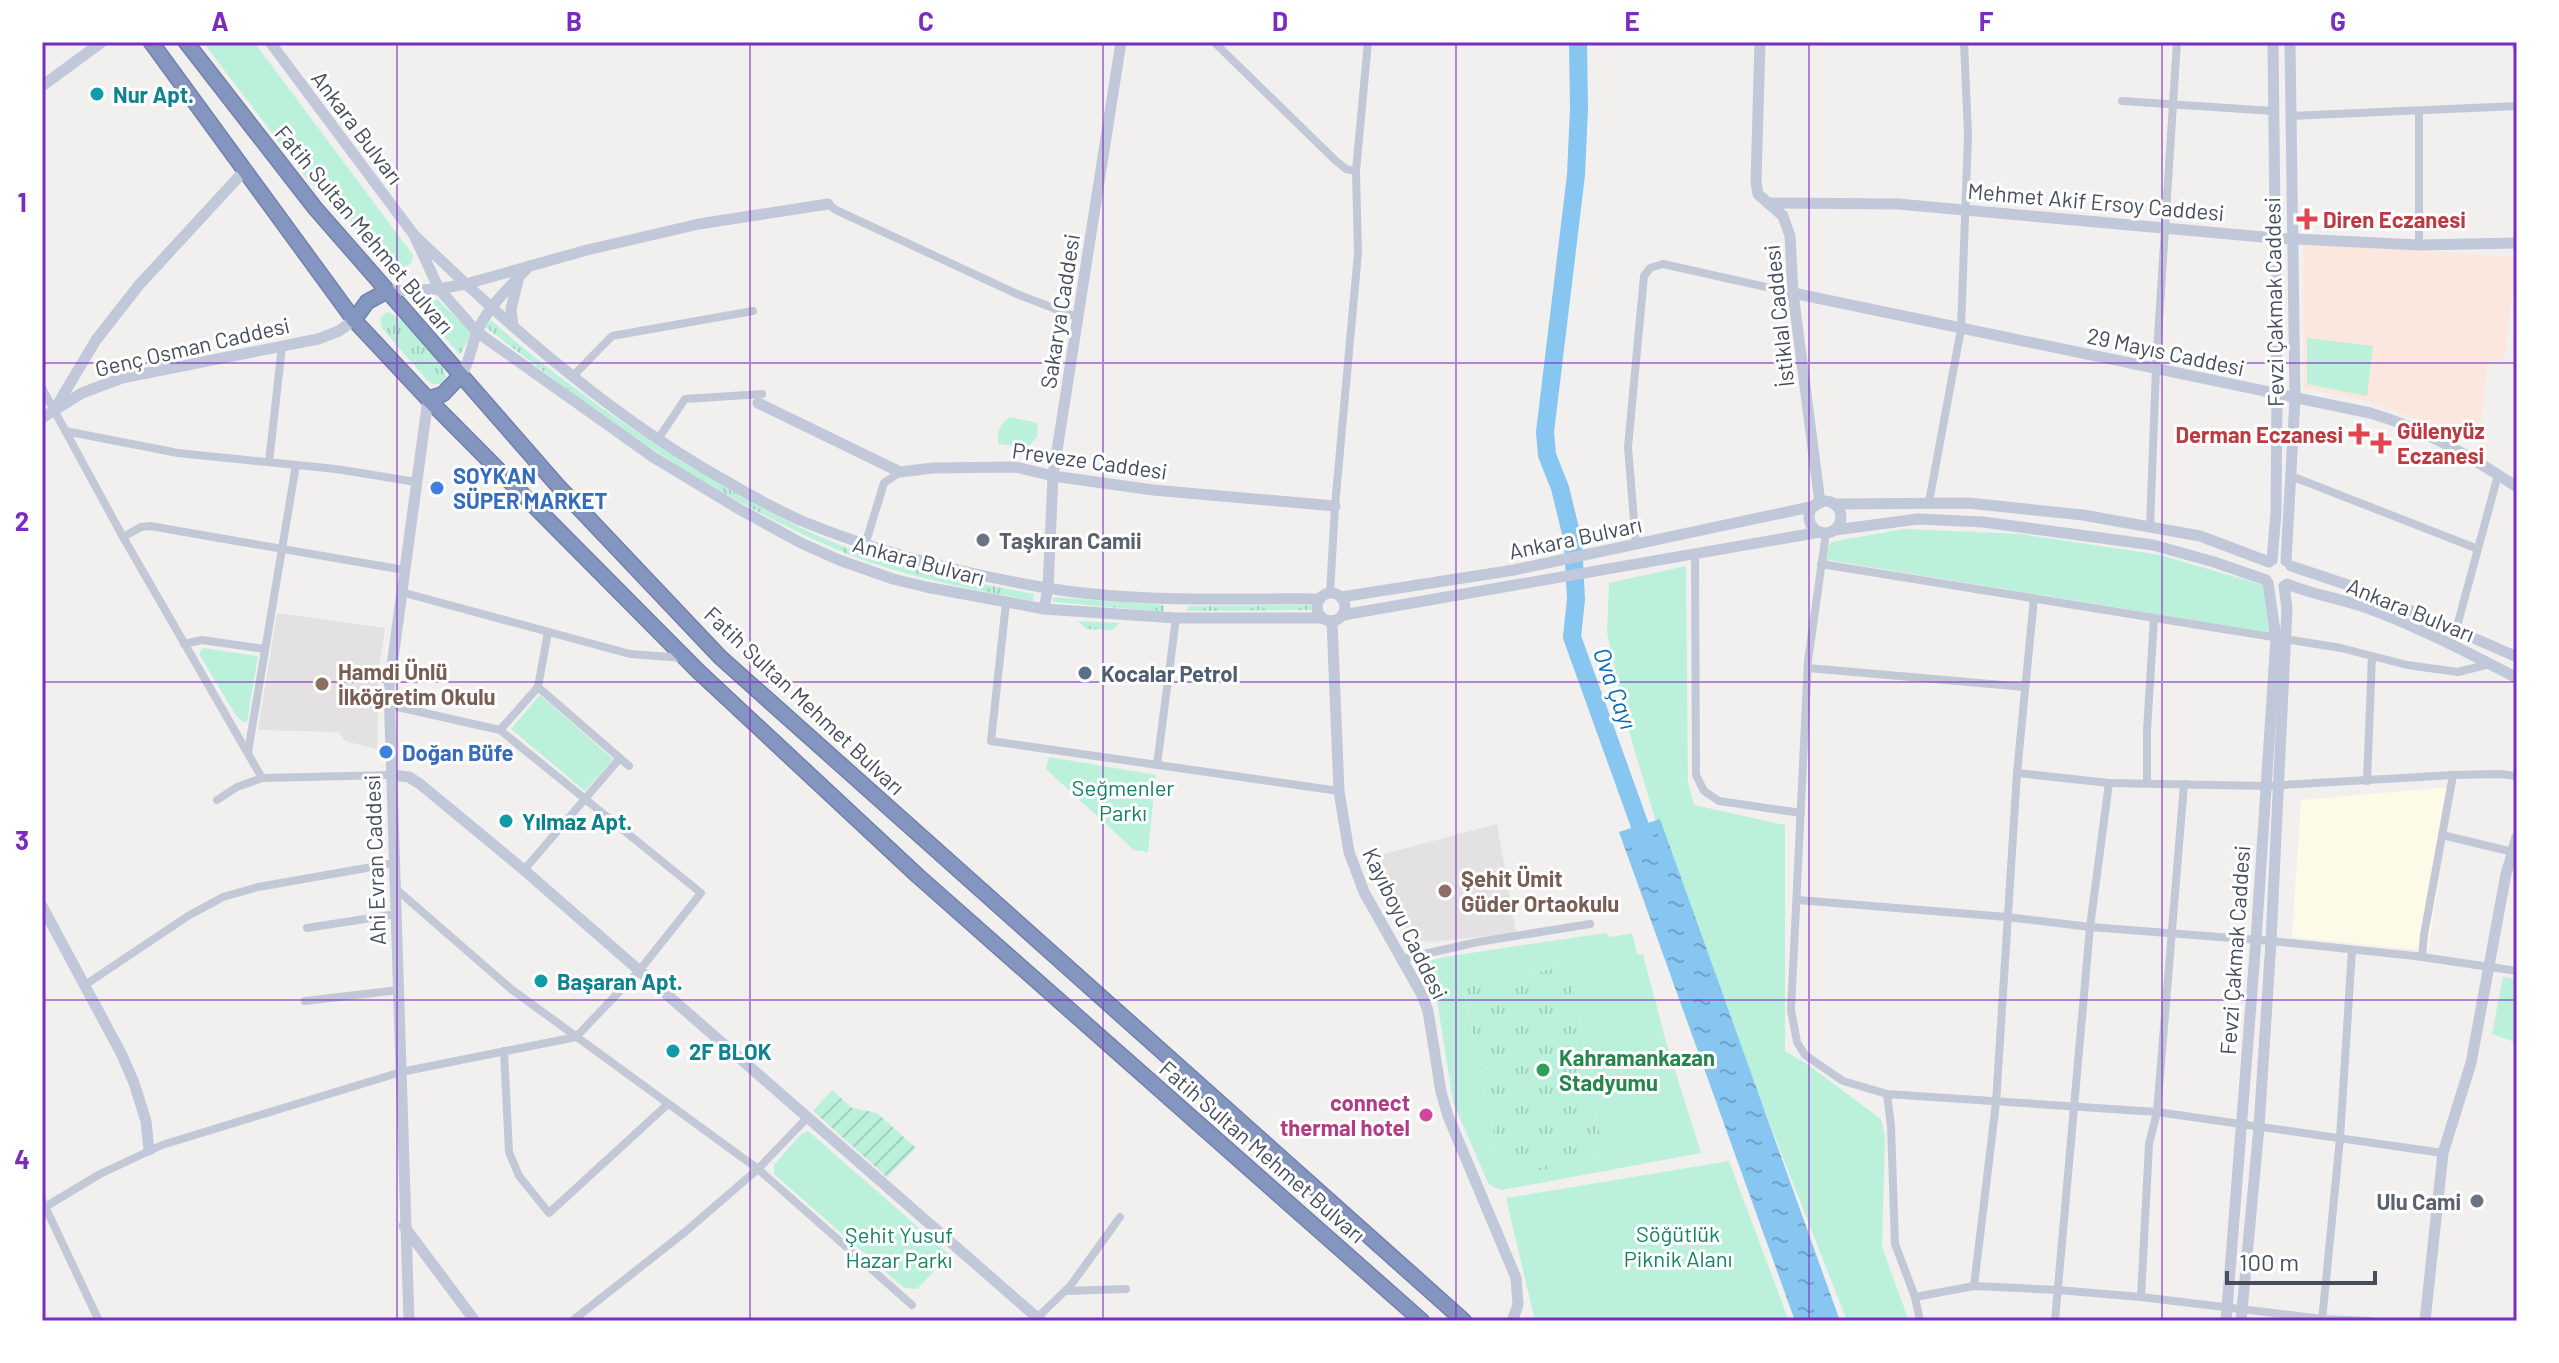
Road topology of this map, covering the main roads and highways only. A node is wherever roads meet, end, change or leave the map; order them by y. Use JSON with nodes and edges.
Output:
{"nodes":[{"id":1,"x":102,"y":42,"type":"edge"},
{"id":2,"x":151,"y":42,"type":"edge"},
{"id":3,"x":186,"y":42,"type":"edge"},
{"id":4,"x":270,"y":42,"type":"edge"},
{"id":5,"x":1121,"y":42,"type":"edge"},
{"id":6,"x":1760,"y":42,"type":"edge"},
{"id":7,"x":2273,"y":42,"type":"edge"},
{"id":8,"x":2290,"y":42,"type":"edge"},
{"id":9,"x":42,"y":86,"type":"edge"},
{"id":10,"x":246,"y":169,"type":"junction"},
{"id":11,"x":1768,"y":203,"type":"junction"},
{"id":12,"x":828,"y":204,"type":"road end"},
{"id":13,"x":414,"y":235,"type":"junction"},
{"id":14,"x":2274,"y":238,"type":"junction"},
{"id":15,"x":2292,"y":238,"type":"junction"},
{"id":16,"x":2517,"y":243,"type":"edge"},
{"id":17,"x":530,"y":265,"type":"junction"},
{"id":18,"x":518,"y":278,"type":"junction"},
{"id":19,"x":466,"y":284,"type":"junction"},
{"id":20,"x":439,"y":289,"type":"junction"},
{"id":21,"x":387,"y":291,"type":"junction"},
{"id":22,"x":1793,"y":293,"type":"junction"},
{"id":23,"x":491,"y":308,"type":"junction"},
{"id":24,"x":354,"y":320,"type":"junction"},
{"id":25,"x":513,"y":327,"type":"junction"},
{"id":26,"x":477,"y":332,"type":"junction"},
{"id":27,"x":461,"y":375,"type":"junction"},
{"id":28,"x":2277,"y":396,"type":"junction"},
{"id":29,"x":760,"y":398,"type":"road end"},
{"id":30,"x":428,"y":399,"type":"junction"},
{"id":31,"x":2295,"y":399,"type":"junction"},
{"id":32,"x":53,"y":411,"type":"junction"},
{"id":33,"x":42,"y":418,"type":"edge"},
{"id":34,"x":1053,"y":476,"type":"junction"},
{"id":35,"x":2517,"y":487,"type":"edge"},
{"id":36,"x":1817,"y":504,"type":"junction"},
{"id":37,"x":1834,"y":504,"type":"junction"},
{"id":38,"x":1335,"y":506,"type":"road end"},
{"id":39,"x":1827,"y":532,"type":"junction"},
{"id":40,"x":2270,"y":561,"type":"junction"},
{"id":41,"x":2288,"y":563,"type":"junction"},
{"id":42,"x":2267,"y":582,"type":"junction"},
{"id":43,"x":2285,"y":585,"type":"junction"},
{"id":44,"x":1048,"y":588,"type":"junction"},
{"id":45,"x":1330,"y":596,"type":"junction"},
{"id":46,"x":1179,"y":597,"type":"junction"},
{"id":47,"x":1044,"y":609,"type":"junction"},
{"id":48,"x":1176,"y":618,"type":"junction"},
{"id":49,"x":1332,"y":618,"type":"junction"},
{"id":50,"x":2281,"y":639,"type":"junction"},
{"id":51,"x":2517,"y":657,"type":"edge"},
{"id":52,"x":2517,"y":678,"type":"edge"},
{"id":53,"x":392,"y":775,"type":"junction"},
{"id":54,"x":2273,"y":786,"type":"junction"},
{"id":55,"x":2517,"y":837,"type":"edge"},
{"id":56,"x":42,"y":906,"type":"edge"},
{"id":57,"x":149,"y":1150,"type":"road end"},
{"id":58,"x":404,"y":1226,"type":"junction"},
{"id":59,"x":2241,"y":1315,"type":"edge"},
{"id":60,"x":1039,"y":1319,"type":"edge"},
{"id":61,"x":409,"y":1321,"type":"edge"},
{"id":62,"x":475,"y":1321,"type":"edge"},
{"id":63,"x":1422,"y":1321,"type":"edge"},
{"id":64,"x":1464,"y":1321,"type":"edge"},
{"id":65,"x":1512,"y":1321,"type":"edge"},
{"id":66,"x":2226,"y":1321,"type":"edge"},
{"id":67,"x":2425,"y":1321,"type":"edge"}],
"edges":[{"from":1,"to":9,"type":"main road"},
{"from":2,"to":10,"type":"highway","name":"Fatih Sultan Mehmet Bulvarı"},
{"from":3,"to":21,"type":"highway","name":"Fatih Sultan Mehmet Bulvarı"},
{"from":4,"to":13,"type":"main road","name":"Ankara Bulvarı"},
{"from":5,"to":34,"type":"main road","name":"Sakarya Caddesi"},
{"from":6,"to":11,"type":"main road","name":"İstiklal Caddesi"},
{"from":7,"to":14,"type":"main road","name":"Fevzi Çakmak Caddesi"},
{"from":8,"to":15,"type":"main road","name":"Fevzi Çakmak Caddesi"},
{"from":10,"to":24,"type":"highway","name":"Fatih Sultan Mehmet Bulvarı"},
{"from":10,"to":32,"type":"main road"},
{"from":11,"to":14,"type":"main road","name":"Mehmet Akif Ersoy Caddesi"},
{"from":11,"to":22,"type":"main road","name":"İstiklal Caddesi"},
{"from":12,"to":17,"type":"main road"},
{"from":13,"to":19,"type":"main road","name":"Ankara Bulvarı"},
{"from":13,"to":20,"type":"main road","name":"Ankara Bulvarı"},
{"from":14,"to":15,"type":"main road","name":"Mehmet Akif Ersoy Caddesi"},
{"from":14,"to":28,"type":"main road","name":"Fevzi Çakmak Caddesi"},
{"from":15,"to":16,"type":"main road","name":"Mehmet Akif Ersoy Caddesi"},
{"from":15,"to":31,"type":"main road","name":"Fevzi Çakmak Caddesi"},
{"from":17,"to":18,"type":"main road"},
{"from":17,"to":19,"type":"main road"},
{"from":18,"to":23,"type":"main road"},
{"from":18,"to":25,"type":"main road"},
{"from":19,"to":20,"type":"main road"},
{"from":19,"to":23,"type":"main road","name":"Ankara Bulvarı"},
{"from":20,"to":21,"type":"main road"},
{"from":20,"to":26,"type":"main road","name":"Ankara Bulvarı"},
{"from":21,"to":24,"type":"highway"},
{"from":21,"to":27,"type":"highway","name":"Fatih Sultan Mehmet Bulvarı"},
{"from":22,"to":28,"type":"main road","name":"29 Mayıs Caddesi"},
{"from":22,"to":36,"type":"main road","name":"İstiklal Caddesi"},
{"from":23,"to":25,"type":"main road","name":"Ankara Bulvarı"},
{"from":23,"to":26,"type":"main road"},
{"from":24,"to":30,"type":"highway","name":"Fatih Sultan Mehmet Bulvarı"},
{"from":24,"to":32,"type":"main road","name":"Genç Osman Caddesi"},
{"from":25,"to":44,"type":"main road","name":"Ankara Bulvarı"},
{"from":26,"to":27,"type":"main road"},
{"from":26,"to":47,"type":"main road","name":"Ankara Bulvarı"},
{"from":27,"to":30,"type":"highway"},
{"from":27,"to":64,"type":"highway","name":"Fatih Sultan Mehmet Bulvarı"},
{"from":28,"to":31,"type":"main road","name":"29 Mayıs Caddesi"},
{"from":28,"to":40,"type":"main road","name":"Fevzi Çakmak Caddesi"},
{"from":29,"to":34,"type":"main road","name":"Preveze Caddesi"},
{"from":30,"to":53,"type":"main road","name":"Ahi Evran Caddesi"},
{"from":30,"to":63,"type":"highway","name":"Fatih Sultan Mehmet Bulvarı"},
{"from":31,"to":35,"type":"main road","name":"29 Mayıs Caddesi"},
{"from":31,"to":41,"type":"main road","name":"Fevzi Çakmak Caddesi"},
{"from":32,"to":33,"type":"main road","name":"Genç Osman Caddesi"},
{"from":34,"to":38,"type":"main road","name":"Preveze Caddesi"},
{"from":34,"to":44,"type":"main road","name":"Sakarya Caddesi"},
{"from":36,"to":37,"type":"main road","name":"Ankara Bulvarı"},
{"from":36,"to":39,"type":"main road"},
{"from":36,"to":45,"type":"main road","name":"Ankara Bulvarı"},
{"from":37,"to":39,"type":"main road"},
{"from":37,"to":40,"type":"main road","name":"Ankara Bulvarı"},
{"from":39,"to":42,"type":"main road","name":"Ankara Bulvarı"},
{"from":39,"to":49,"type":"main road","name":"Ankara Bulvarı"},
{"from":40,"to":41,"type":"main road"},
{"from":40,"to":42,"type":"main road"},
{"from":41,"to":43,"type":"main road"},
{"from":41,"to":51,"type":"main road","name":"Ankara Bulvarı"},
{"from":42,"to":43,"type":"main road"},
{"from":42,"to":50,"type":"main road","name":"Fevzi Çakmak Caddesi"},
{"from":43,"to":50,"type":"main road","name":"Fevzi Çakmak Caddesi"},
{"from":43,"to":52,"type":"main road","name":"Ankara Bulvarı"},
{"from":44,"to":46,"type":"main road","name":"Ankara Bulvarı"},
{"from":44,"to":47,"type":"main road","name":"Sakarya Caddesi"},
{"from":45,"to":46,"type":"main road","name":"Ankara Bulvarı"},
{"from":45,"to":49,"type":"main road"},
{"from":45,"to":49,"type":"main road"},
{"from":46,"to":48,"type":"main road"},
{"from":47,"to":48,"type":"main road","name":"Ankara Bulvarı"},
{"from":48,"to":49,"type":"main road","name":"Ankara Bulvarı"},
{"from":49,"to":65,"type":"main road","name":"Kayıboyu Caddesi"},
{"from":50,"to":54,"type":"main road","name":"Fevzi Çakmak Caddesi"},
{"from":53,"to":58,"type":"main road","name":"Ahi Evran Caddesi"},
{"from":53,"to":60,"type":"main road"},
{"from":54,"to":59,"type":"main road","name":"Fevzi Çakmak Caddesi"},
{"from":54,"to":66,"type":"main road","name":"Fevzi Çakmak Caddesi"},
{"from":55,"to":67,"type":"main road"},
{"from":56,"to":57,"type":"main road"},
{"from":58,"to":61,"type":"main road","name":"Ahi Evran Caddesi"},
{"from":58,"to":62,"type":"main road"}]}
